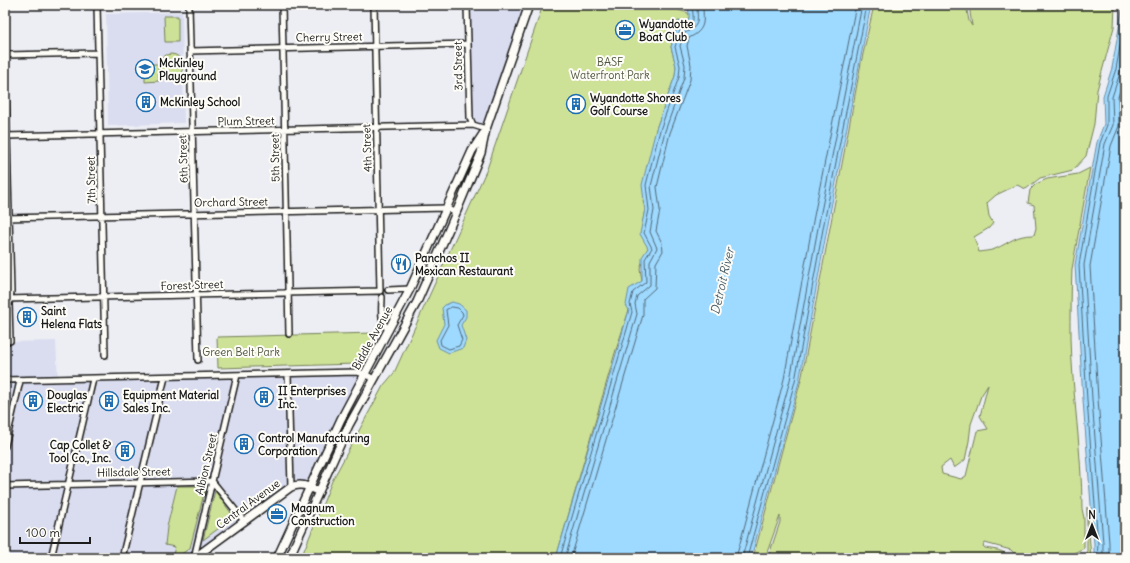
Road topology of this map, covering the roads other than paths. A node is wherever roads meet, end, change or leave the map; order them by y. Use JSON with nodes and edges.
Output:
{"nodes":[{"id":1,"x":97,"y":5,"type":"edge"},
{"id":2,"x":189,"y":5,"type":"edge"},
{"id":3,"x":282,"y":5,"type":"edge"},
{"id":4,"x":374,"y":5,"type":"edge"},
{"id":5,"x":467,"y":5,"type":"edge"},
{"id":6,"x":529,"y":5,"type":"edge"},
{"id":7,"x":468,"y":44,"type":"junction"},
{"id":8,"x":374,"y":46,"type":"junction"},
{"id":9,"x":282,"y":48,"type":"junction"},
{"id":10,"x":190,"y":51,"type":"junction"},
{"id":11,"x":98,"y":53,"type":"junction"},
{"id":12,"x":5,"y":55,"type":"edge"},
{"id":13,"x":5,"y":58,"type":"edge"},
{"id":14,"x":473,"y":125,"type":"junction"},
{"id":15,"x":376,"y":128,"type":"junction"},
{"id":16,"x":486,"y":129,"type":"junction"},
{"id":17,"x":284,"y":130,"type":"junction"},
{"id":18,"x":192,"y":132,"type":"junction"},
{"id":19,"x":100,"y":134,"type":"junction"},
{"id":20,"x":6,"y":136,"type":"edge"},
{"id":21,"x":446,"y":208,"type":"junction"},
{"id":22,"x":379,"y":209,"type":"junction"},
{"id":23,"x":286,"y":211,"type":"junction"},
{"id":24,"x":194,"y":212,"type":"junction"},
{"id":25,"x":456,"y":213,"type":"junction"},
{"id":26,"x":102,"y":216,"type":"junction"},
{"id":27,"x":7,"y":217,"type":"edge"},
{"id":28,"x":410,"y":289,"type":"junction"},
{"id":29,"x":388,"y":290,"type":"dead end"},
{"id":30,"x":380,"y":291,"type":"joint"},
{"id":31,"x":289,"y":292,"type":"junction"},
{"id":32,"x":196,"y":295,"type":"junction"},
{"id":33,"x":104,"y":297,"type":"junction"},
{"id":34,"x":382,"y":297,"type":"dead end"},
{"id":35,"x":8,"y":299,"type":"edge"},
{"id":36,"x":389,"y":330,"type":"junction"},
{"id":37,"x":289,"y":334,"type":"dead end"},
{"id":38,"x":10,"y":341,"type":"dead end"},
{"id":39,"x":105,"y":355,"type":"dead end"},
{"id":40,"x":198,"y":360,"type":"dead end"},
{"id":41,"x":288,"y":374,"type":"junction"},
{"id":42,"x":365,"y":374,"type":"junction"},
{"id":43,"x":237,"y":375,"type":"junction"},
{"id":44,"x":165,"y":377,"type":"junction"},
{"id":45,"x":92,"y":379,"type":"junction"},
{"id":46,"x":374,"y":379,"type":"junction"},
{"id":47,"x":5,"y":380,"type":"edge"},
{"id":48,"x":20,"y":381,"type":"junction"},
{"id":49,"x":5,"y":446,"type":"edge"},
{"id":50,"x":212,"y":480,"type":"junction"},
{"id":51,"x":140,"y":482,"type":"junction"},
{"id":52,"x":68,"y":484,"type":"junction"},
{"id":53,"x":5,"y":486,"type":"edge"},
{"id":54,"x":291,"y":487,"type":"junction"},
{"id":55,"x":310,"y":487,"type":"junction"},
{"id":56,"x":319,"y":492,"type":"junction"},
{"id":57,"x":244,"y":521,"type":"junction"},
{"id":58,"x":51,"y":558,"type":"edge"},
{"id":59,"x":122,"y":558,"type":"edge"},
{"id":60,"x":194,"y":558,"type":"edge"},
{"id":61,"x":277,"y":558,"type":"edge"},
{"id":62,"x":289,"y":558,"type":"edge"}],
"edges":[{"from":1,"to":11,"type":"street","name":"7th Street"},
{"from":2,"to":10,"type":"street","name":"6th Street"},
{"from":3,"to":9,"type":"street","name":"5th Street"},
{"from":4,"to":8,"type":"street","name":"4th Street"},
{"from":5,"to":7,"type":"street","name":"3rd Street"},
{"from":6,"to":16,"type":"main road","name":"Biddle Avenue"},
{"from":7,"to":8,"type":"street","name":"Cherry Street"},
{"from":7,"to":14,"type":"street","name":"3rd Street"},
{"from":8,"to":9,"type":"street","name":"Cherry Street"},
{"from":8,"to":15,"type":"street","name":"4th Street"},
{"from":9,"to":10,"type":"street","name":"Cherry Street"},
{"from":9,"to":17,"type":"street","name":"5th Street"},
{"from":10,"to":18,"type":"street","name":"6th Street"},
{"from":11,"to":12,"type":"street"},
{"from":11,"to":19,"type":"street","name":"7th Street"},
{"from":13,"to":20,"type":"street"},
{"from":14,"to":15,"type":"street","name":"Plum Street"},
{"from":14,"to":16,"type":"street","name":"Plum Street"},
{"from":15,"to":17,"type":"street","name":"Plum Street"},
{"from":15,"to":22,"type":"street","name":"4th Street"},
{"from":16,"to":21,"type":"main road","name":"Biddle Avenue"},
{"from":16,"to":25,"type":"main road","name":"Biddle Avenue"},
{"from":17,"to":18,"type":"street","name":"Plum Street"},
{"from":17,"to":23,"type":"street","name":"5th Street"},
{"from":18,"to":19,"type":"street","name":"Plum Street"},
{"from":18,"to":24,"type":"street","name":"6th Street"},
{"from":19,"to":20,"type":"street","name":"Plum Street"},
{"from":19,"to":26,"type":"street","name":"7th Street"},
{"from":20,"to":27,"type":"street"},
{"from":21,"to":22,"type":"street","name":"Orchard Street"},
{"from":21,"to":25,"type":"street","name":"Orchard Street"},
{"from":21,"to":28,"type":"main road","name":"Biddle Avenue"},
{"from":22,"to":23,"type":"street","name":"Orchard Street"},
{"from":22,"to":30,"type":"street","name":"4th Street"},
{"from":23,"to":24,"type":"street","name":"Orchard Street"},
{"from":23,"to":31,"type":"street","name":"5th Street"},
{"from":24,"to":26,"type":"street","name":"Orchard Street"},
{"from":24,"to":32,"type":"street","name":"6th Street"},
{"from":25,"to":46,"type":"main road","name":"Biddle Avenue"},
{"from":26,"to":27,"type":"street","name":"Orchard Street"},
{"from":26,"to":33,"type":"street","name":"7th Street"},
{"from":27,"to":35,"type":"street"},
{"from":28,"to":29,"type":"street"},
{"from":28,"to":36,"type":"main road","name":"Biddle Avenue"},
{"from":30,"to":31,"type":"street","name":"Forest Street"},
{"from":31,"to":32,"type":"street","name":"Forest Street"},
{"from":31,"to":37,"type":"street","name":"5th Street"},
{"from":32,"to":33,"type":"street","name":"Forest Street"},
{"from":32,"to":40,"type":"street","name":"6th Street"},
{"from":33,"to":35,"type":"street","name":"Forest Street"},
{"from":33,"to":39,"type":"street","name":"7th Street"},
{"from":34,"to":36,"type":"street"},
{"from":35,"to":38,"type":"street"},
{"from":36,"to":42,"type":"main road","name":"Biddle Avenue"},
{"from":41,"to":42,"type":"street"},
{"from":41,"to":43,"type":"street"},
{"from":41,"to":54,"type":"street"},
{"from":42,"to":46,"type":"street"},
{"from":42,"to":55,"type":"main road","name":"Biddle Avenue"},
{"from":43,"to":44,"type":"street"},
{"from":43,"to":50,"type":"street","name":"Albion Street"},
{"from":44,"to":45,"type":"street"},
{"from":44,"to":51,"type":"street"},
{"from":45,"to":48,"type":"street"},
{"from":45,"to":52,"type":"street"},
{"from":46,"to":56,"type":"main road","name":"Biddle Avenue"},
{"from":47,"to":48,"type":"street"},
{"from":48,"to":49,"type":"street"},
{"from":50,"to":51,"type":"street","name":"Hillsdale Street"},
{"from":50,"to":57,"type":"street"},
{"from":50,"to":60,"type":"street","name":"Albion Street"},
{"from":51,"to":52,"type":"street","name":"Hillsdale Street"},
{"from":51,"to":59,"type":"street"},
{"from":52,"to":53,"type":"street","name":"Hillsdale Street"},
{"from":52,"to":58,"type":"street"},
{"from":54,"to":55,"type":"main road","name":"Central Avenue"},
{"from":54,"to":57,"type":"main road","name":"Central Avenue"},
{"from":55,"to":56,"type":"main road","name":"Central Avenue"},
{"from":55,"to":61,"type":"main road","name":"Biddle Avenue"},
{"from":56,"to":62,"type":"main road","name":"Biddle Avenue"},
{"from":57,"to":60,"type":"main road","name":"Central Avenue"}]}
